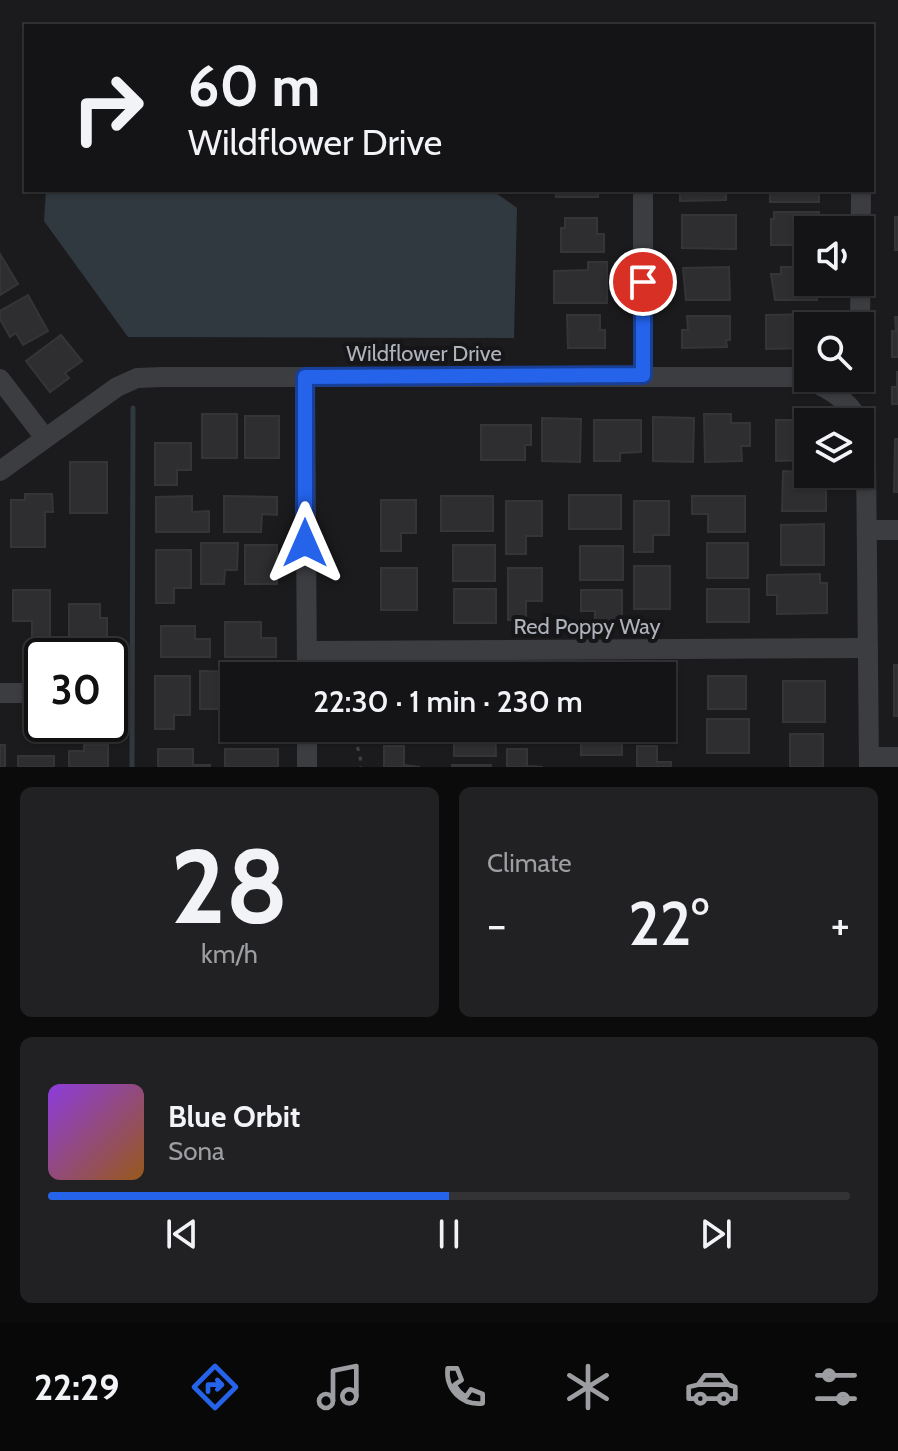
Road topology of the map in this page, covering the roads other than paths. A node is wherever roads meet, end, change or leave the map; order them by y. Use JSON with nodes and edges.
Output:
{"nodes":[{"id":1,"x":643,"y":192,"type":"edge"},
{"id":2,"x":861,"y":192,"type":"edge"},
{"id":3,"x":860,"y":312,"type":"edge"},
{"id":4,"x":643,"y":375,"type":"junction"},
{"id":5,"x":305,"y":377,"type":"junction"},
{"id":6,"x":794,"y":377,"type":"edge"},
{"id":7,"x":0,"y":379,"type":"edge"},
{"id":8,"x":45,"y":438,"type":"junction"},
{"id":9,"x":0,"y":471,"type":"edge"},
{"id":10,"x":866,"y":488,"type":"edge"},
{"id":11,"x":867,"y":530,"type":"junction"},
{"id":12,"x":898,"y":530,"type":"edge"},
{"id":13,"x":868,"y":648,"type":"junction"},
{"id":14,"x":307,"y":651,"type":"junction"},
{"id":15,"x":307,"y":662,"type":"edge"},
{"id":16,"x":0,"y":693,"type":"edge"},
{"id":17,"x":24,"y":693,"type":"edge"},
{"id":18,"x":307,"y":742,"type":"edge"},
{"id":19,"x":898,"y":757,"type":"edge"},
{"id":20,"x":869,"y":762,"type":"edge"},
{"id":21,"x":307,"y":767,"type":"edge"}],
"edges":[{"from":1,"to":4,"type":"street"},
{"from":2,"to":3,"type":"street"},
{"from":4,"to":5,"type":"street","name":"Wildflower Drive"},
{"from":4,"to":6,"type":"street","name":"Wildflower Drive"},
{"from":5,"to":8,"type":"street","name":"Wildflower Drive"},
{"from":5,"to":14,"type":"street"},
{"from":7,"to":8,"type":"street"},
{"from":8,"to":9,"type":"street","name":"Wildflower Drive"},
{"from":10,"to":11,"type":"street","name":"Wildflower Drive"},
{"from":11,"to":12,"type":"street"},
{"from":11,"to":13,"type":"street","name":"Wildflower Drive"},
{"from":13,"to":14,"type":"street","name":"Red Poppy Way"},
{"from":13,"to":20,"type":"street","name":"Wildflower Drive"},
{"from":14,"to":15,"type":"street"},
{"from":16,"to":17,"type":"street"},
{"from":18,"to":21,"type":"street"},
{"from":19,"to":20,"type":"street"}]}
